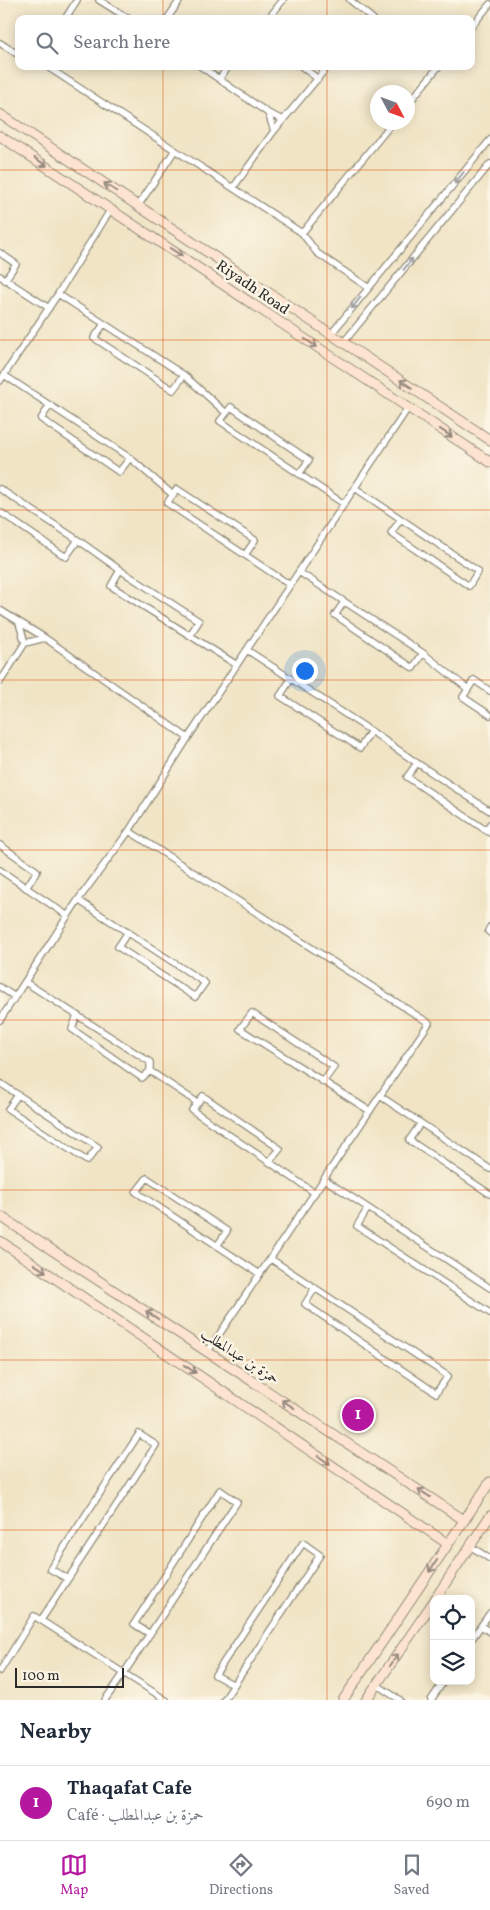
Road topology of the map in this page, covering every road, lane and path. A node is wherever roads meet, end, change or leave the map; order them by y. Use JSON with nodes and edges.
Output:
{"nodes":[{"id":1,"x":77,"y":0,"type":"edge"},
{"id":2,"x":99,"y":0,"type":"edge"},
{"id":3,"x":180,"y":0,"type":"edge"},
{"id":4,"x":283,"y":0,"type":"edge"},
{"id":5,"x":350,"y":0,"type":"edge"},
{"id":6,"x":486,"y":0,"type":"edge"},
{"id":7,"x":490,"y":3,"type":"edge"},
{"id":8,"x":68,"y":15,"type":"edge"},
{"id":9,"x":123,"y":15,"type":"edge"},
{"id":10,"x":171,"y":15,"type":"edge"},
{"id":11,"x":271,"y":15,"type":"edge"},
{"id":12,"x":367,"y":15,"type":"edge"},
{"id":13,"x":475,"y":22,"type":"edge"},
{"id":14,"x":0,"y":43,"type":"edge"},
{"id":15,"x":15,"y":52,"type":"edge"},
{"id":16,"x":52,"y":70,"type":"edge"},
{"id":17,"x":206,"y":70,"type":"edge"},
{"id":18,"x":227,"y":70,"type":"edge"},
{"id":19,"x":306,"y":70,"type":"edge"},
{"id":20,"x":325,"y":70,"type":"edge"},
{"id":21,"x":434,"y":70,"type":"edge"},
{"id":22,"x":219,"y":79,"type":"junction"},
{"id":23,"x":318,"y":79,"type":"junction"},
{"id":24,"x":415,"y":95,"type":"edge"},
{"id":25,"x":268,"y":113,"type":"junction"},
{"id":26,"x":0,"y":114,"type":"edge"},
{"id":27,"x":283,"y":120,"type":"junction"},
{"id":28,"x":386,"y":130,"type":"edge"},
{"id":29,"x":274,"y":132,"type":"junction"},
{"id":30,"x":0,"y":136,"type":"edge"},
{"id":31,"x":490,"y":140,"type":"edge"},
{"id":32,"x":176,"y":150,"type":"junction"},
{"id":33,"x":490,"y":164,"type":"edge"},
{"id":34,"x":233,"y":188,"type":"junction"},
{"id":35,"x":138,"y":206,"type":"junction"},
{"id":36,"x":111,"y":208,"type":"junction"},
{"id":37,"x":302,"y":234,"type":"junction"},
{"id":38,"x":0,"y":253,"type":"edge"},
{"id":39,"x":2,"y":278,"type":"edge"},
{"id":40,"x":369,"y":288,"type":"junction"},
{"id":41,"x":58,"y":294,"type":"junction"},
{"id":42,"x":49,"y":308,"type":"junction"},
{"id":43,"x":104,"y":324,"type":"junction"},
{"id":44,"x":331,"y":334,"type":"junction"},
{"id":45,"x":344,"y":343,"type":"junction"},
{"id":46,"x":4,"y":375,"type":"junction"},
{"id":47,"x":184,"y":376,"type":"junction"},
{"id":48,"x":0,"y":381,"type":"edge"},
{"id":49,"x":50,"y":405,"type":"junction"},
{"id":50,"x":408,"y":408,"type":"junction"},
{"id":51,"x":226,"y":413,"type":"junction"},
{"id":52,"x":490,"y":440,"type":"edge"},
{"id":53,"x":130,"y":458,"type":"junction"},
{"id":54,"x":490,"y":462,"type":"edge"},
{"id":55,"x":299,"y":474,"type":"junction"},
{"id":56,"x":355,"y":488,"type":"junction"},
{"id":57,"x":0,"y":489,"type":"edge"},
{"id":58,"x":173,"y":494,"type":"junction"},
{"id":59,"x":344,"y":504,"type":"junction"},
{"id":60,"x":0,"y":512,"type":"edge"},
{"id":61,"x":401,"y":519,"type":"junction"},
{"id":62,"x":78,"y":540,"type":"junction"},
{"id":63,"x":245,"y":555,"type":"junction"},
{"id":64,"x":120,"y":570,"type":"junction"},
{"id":65,"x":299,"y":572,"type":"junction"},
{"id":66,"x":290,"y":585,"type":"junction"},
{"id":67,"x":344,"y":602,"type":"junction"},
{"id":68,"x":0,"y":610,"type":"edge"},
{"id":69,"x":18,"y":623,"type":"junction"},
{"id":70,"x":190,"y":635,"type":"junction"},
{"id":71,"x":45,"y":638,"type":"junction"},
{"id":72,"x":25,"y":643,"type":"junction"},
{"id":73,"x":247,"y":650,"type":"junction"},
{"id":74,"x":423,"y":653,"type":"junction"},
{"id":75,"x":237,"y":665,"type":"junction"},
{"id":76,"x":291,"y":679,"type":"junction"},
{"id":77,"x":0,"y":682,"type":"edge"},
{"id":78,"x":468,"y":689,"type":"junction"},
{"id":79,"x":490,"y":692,"type":"edge"},
{"id":80,"x":490,"y":715,"type":"edge"},
{"id":81,"x":371,"y":731,"type":"junction"},
{"id":82,"x":188,"y":738,"type":"junction"},
{"id":83,"x":416,"y":763,"type":"junction"},
{"id":84,"x":490,"y":811,"type":"edge"},
{"id":85,"x":490,"y":824,"type":"edge"},
{"id":86,"x":129,"y":830,"type":"junction"},
{"id":87,"x":488,"y":831,"type":"edge"},
{"id":88,"x":0,"y":845,"type":"edge"},
{"id":89,"x":0,"y":870,"type":"edge"},
{"id":90,"x":26,"y":888,"type":"junction"},
{"id":91,"x":78,"y":900,"type":"junction"},
{"id":92,"x":68,"y":916,"type":"junction"},
{"id":93,"x":490,"y":927,"type":"edge"},
{"id":94,"x":128,"y":932,"type":"junction"},
{"id":95,"x":490,"y":932,"type":"edge"},
{"id":96,"x":25,"y":982,"type":"junction"},
{"id":97,"x":0,"y":987,"type":"edge"},
{"id":98,"x":15,"y":997,"type":"junction"},
{"id":99,"x":77,"y":1015,"type":"junction"},
{"id":100,"x":0,"y":1020,"type":"edge"},
{"id":101,"x":150,"y":1071,"type":"junction"},
{"id":102,"x":323,"y":1082,"type":"junction"},
{"id":103,"x":0,"y":1083,"type":"edge"},
{"id":104,"x":18,"y":1095,"type":"junction"},
{"id":105,"x":380,"y":1096,"type":"junction"},
{"id":106,"x":198,"y":1103,"type":"junction"},
{"id":107,"x":370,"y":1111,"type":"junction"},
{"id":108,"x":420,"y":1123,"type":"junction"},
{"id":109,"x":269,"y":1162,"type":"junction"},
{"id":110,"x":490,"y":1169,"type":"edge"},
{"id":111,"x":324,"y":1179,"type":"junction"},
{"id":112,"x":315,"y":1193,"type":"junction"},
{"id":113,"x":490,"y":1194,"type":"edge"},
{"id":114,"x":368,"y":1208,"type":"junction"},
{"id":115,"x":0,"y":1216,"type":"edge"},
{"id":116,"x":0,"y":1241,"type":"edge"},
{"id":117,"x":217,"y":1246,"type":"junction"},
{"id":118,"x":271,"y":1258,"type":"junction"},
{"id":119,"x":260,"y":1274,"type":"junction"},
{"id":120,"x":315,"y":1288,"type":"junction"},
{"id":121,"x":490,"y":1288,"type":"edge"},
{"id":122,"x":490,"y":1313,"type":"edge"},
{"id":123,"x":208,"y":1351,"type":"junction"},
{"id":124,"x":490,"y":1482,"type":"edge"},
{"id":125,"x":490,"y":1516,"type":"edge"},
{"id":126,"x":464,"y":1520,"type":"junction"},
{"id":127,"x":448,"y":1544,"type":"junction"},
{"id":128,"x":470,"y":1546,"type":"junction"},
{"id":129,"x":490,"y":1559,"type":"edge"},
{"id":130,"x":68,"y":1579,"type":"junction"},
{"id":131,"x":437,"y":1595,"type":"edge"},
{"id":132,"x":430,"y":1606,"type":"edge"},
{"id":133,"x":490,"y":1612,"type":"edge"},
{"id":134,"x":41,"y":1620,"type":"junction"},
{"id":135,"x":481,"y":1626,"type":"junction"},
{"id":136,"x":490,"y":1632,"type":"edge"},
{"id":137,"x":150,"y":1634,"type":"junction"},
{"id":138,"x":475,"y":1634,"type":"edge"},
{"id":139,"x":0,"y":1671,"type":"edge"},
{"id":140,"x":124,"y":1673,"type":"junction"},
{"id":141,"x":234,"y":1685,"type":"junction"},
{"id":142,"x":377,"y":1685,"type":"junction"},
{"id":143,"x":441,"y":1685,"type":"edge"},
{"id":144,"x":105,"y":1700,"type":"edge"},
{"id":145,"x":166,"y":1700,"type":"edge"},
{"id":146,"x":224,"y":1700,"type":"edge"},
{"id":147,"x":343,"y":1700,"type":"edge"},
{"id":148,"x":366,"y":1700,"type":"edge"},
{"id":149,"x":400,"y":1700,"type":"edge"},
{"id":150,"x":431,"y":1700,"type":"edge"}],
"edges":[{"from":1,"to":8,"type":"street"},
{"from":2,"to":9,"type":"street"},
{"from":3,"to":10,"type":"street"},
{"from":4,"to":11,"type":"street"},
{"from":5,"to":12,"type":"street"},
{"from":6,"to":7,"type":"street"},
{"from":7,"to":13,"type":"street"},
{"from":14,"to":15,"type":"street"},
{"from":16,"to":32,"type":"street"},
{"from":17,"to":22,"type":"street"},
{"from":18,"to":22,"type":"street"},
{"from":19,"to":23,"type":"street"},
{"from":20,"to":23,"type":"street"},
{"from":21,"to":24,"type":"street"},
{"from":22,"to":25,"type":"street"},
{"from":23,"to":27,"type":"street"},
{"from":25,"to":27,"type":"street"},
{"from":25,"to":29,"type":"street"},
{"from":35,"to":26,"type":"street","one_way":true},
{"from":27,"to":29,"type":"street"},
{"from":28,"to":37,"type":"street"},
{"from":29,"to":34,"type":"street"},
{"from":30,"to":36,"type":"street","name":"Riyadh Road","one_way":true},
{"from":31,"to":40,"type":"street","one_way":true},
{"from":32,"to":34,"type":"street"},
{"from":32,"to":35,"type":"street"},
{"from":45,"to":33,"type":"street","one_way":true},
{"from":34,"to":37,"type":"street"},
{"from":35,"to":44,"type":"street"},
{"from":36,"to":41,"type":"street"},
{"from":36,"to":50,"type":"street","name":"Riyadh Road","one_way":true},
{"from":37,"to":40,"type":"street"},
{"from":38,"to":39,"type":"street"},
{"from":39,"to":42,"type":"street"},
{"from":40,"to":44,"type":"street","one_way":true},
{"from":41,"to":42,"type":"street"},
{"from":41,"to":43,"type":"street"},
{"from":42,"to":46,"type":"street"},
{"from":43,"to":47,"type":"street"},
{"from":43,"to":47,"type":"street"},
{"from":44,"to":45,"type":"street"},
{"from":52,"to":45,"type":"street","one_way":true},
{"from":46,"to":48,"type":"street"},
{"from":46,"to":49,"type":"street"},
{"from":47,"to":51,"type":"street"},
{"from":49,"to":53,"type":"street"},
{"from":49,"to":53,"type":"street"},
{"from":50,"to":54,"type":"street","name":"Riyadh Road","one_way":true},
{"from":50,"to":56,"type":"street"},
{"from":51,"to":55,"type":"street"},
{"from":51,"to":55,"type":"street"},
{"from":53,"to":58,"type":"street"},
{"from":55,"to":59,"type":"street"},
{"from":56,"to":59,"type":"street"},
{"from":56,"to":61,"type":"street"},
{"from":57,"to":62,"type":"street"},
{"from":58,"to":63,"type":"street"},
{"from":58,"to":63,"type":"street"},
{"from":59,"to":65,"type":"street"},
{"from":60,"to":62,"type":"street"},
{"from":61,"to":61,"type":"street"},
{"from":62,"to":64,"type":"street"},
{"from":63,"to":66,"type":"street"},
{"from":64,"to":70,"type":"street"},
{"from":64,"to":70,"type":"street"},
{"from":65,"to":66,"type":"street"},
{"from":65,"to":67,"type":"street"},
{"from":66,"to":73,"type":"street"},
{"from":67,"to":74,"type":"street"},
{"from":67,"to":74,"type":"street"},
{"from":68,"to":69,"type":"street"},
{"from":69,"to":71,"type":"street"},
{"from":69,"to":72,"type":"street"},
{"from":70,"to":75,"type":"street"},
{"from":71,"to":72,"type":"street"},
{"from":71,"to":82,"type":"street"},
{"from":72,"to":77,"type":"street"},
{"from":73,"to":75,"type":"street"},
{"from":73,"to":76,"type":"street"},
{"from":74,"to":78,"type":"street"},
{"from":75,"to":82,"type":"street"},
{"from":76,"to":81,"type":"street"},
{"from":76,"to":81,"type":"street"},
{"from":78,"to":79,"type":"street"},
{"from":78,"to":80,"type":"street"},
{"from":81,"to":83,"type":"street"},
{"from":82,"to":86,"type":"street"},
{"from":83,"to":84,"type":"street"},
{"from":83,"to":87,"type":"street"},
{"from":85,"to":87,"type":"street"},
{"from":86,"to":91,"type":"street"},
{"from":86,"to":105,"type":"street"},
{"from":88,"to":90,"type":"street"},
{"from":89,"to":90,"type":"street"},
{"from":90,"to":92,"type":"street"},
{"from":91,"to":92,"type":"street"},
{"from":91,"to":94,"type":"street"},
{"from":92,"to":96,"type":"street"},
{"from":93,"to":95,"type":"street"},
{"from":94,"to":94,"type":"street"},
{"from":96,"to":98,"type":"street"},
{"from":96,"to":99,"type":"street"},
{"from":97,"to":98,"type":"street"},
{"from":98,"to":100,"type":"street"},
{"from":99,"to":101,"type":"street"},
{"from":99,"to":101,"type":"street"},
{"from":101,"to":106,"type":"street"},
{"from":102,"to":102,"type":"street"},
{"from":102,"to":107,"type":"street"},
{"from":103,"to":104,"type":"street"},
{"from":104,"to":104,"type":"street"},
{"from":105,"to":107,"type":"street"},
{"from":105,"to":108,"type":"street"},
{"from":106,"to":109,"type":"street"},
{"from":106,"to":109,"type":"street"},
{"from":107,"to":111,"type":"street"},
{"from":108,"to":110,"type":"street"},
{"from":108,"to":113,"type":"street"},
{"from":109,"to":112,"type":"street"},
{"from":111,"to":112,"type":"street"},
{"from":111,"to":114,"type":"street"},
{"from":112,"to":118,"type":"street"},
{"from":114,"to":121,"type":"street"},
{"from":114,"to":122,"type":"street"},
{"from":123,"to":115,"type":"street","name":"حمزة بن عبدالمطلب","one_way":true},
{"from":116,"to":127,"type":"street","one_way":true},
{"from":117,"to":117,"type":"street"},
{"from":117,"to":119,"type":"street"},
{"from":118,"to":119,"type":"street"},
{"from":118,"to":120,"type":"street"},
{"from":119,"to":123,"type":"street"},
{"from":120,"to":120,"type":"street"},
{"from":126,"to":123,"type":"street","name":"حمزة بن عبدالمطلب","one_way":true},
{"from":124,"to":126,"type":"street"},
{"from":125,"to":128,"type":"street"},
{"from":126,"to":127,"type":"street"},
{"from":127,"to":147,"type":"street","one_way":true},
{"from":128,"to":129,"type":"street"},
{"from":128,"to":131,"type":"street"},
{"from":130,"to":130,"type":"street"},
{"from":130,"to":134,"type":"street"},
{"from":142,"to":132,"type":"street","one_way":true},
{"from":133,"to":135,"type":"street"},
{"from":134,"to":139,"type":"street"},
{"from":134,"to":140,"type":"street"},
{"from":135,"to":136,"type":"street"},
{"from":135,"to":138,"type":"street"},
{"from":137,"to":137,"type":"street"},
{"from":137,"to":140,"type":"street"},
{"from":140,"to":144,"type":"street"},
{"from":140,"to":145,"type":"street"},
{"from":141,"to":141,"type":"street"},
{"from":141,"to":146,"type":"street"},
{"from":142,"to":148,"type":"street"},
{"from":142,"to":149,"type":"street"},
{"from":143,"to":150,"type":"street"}]}
